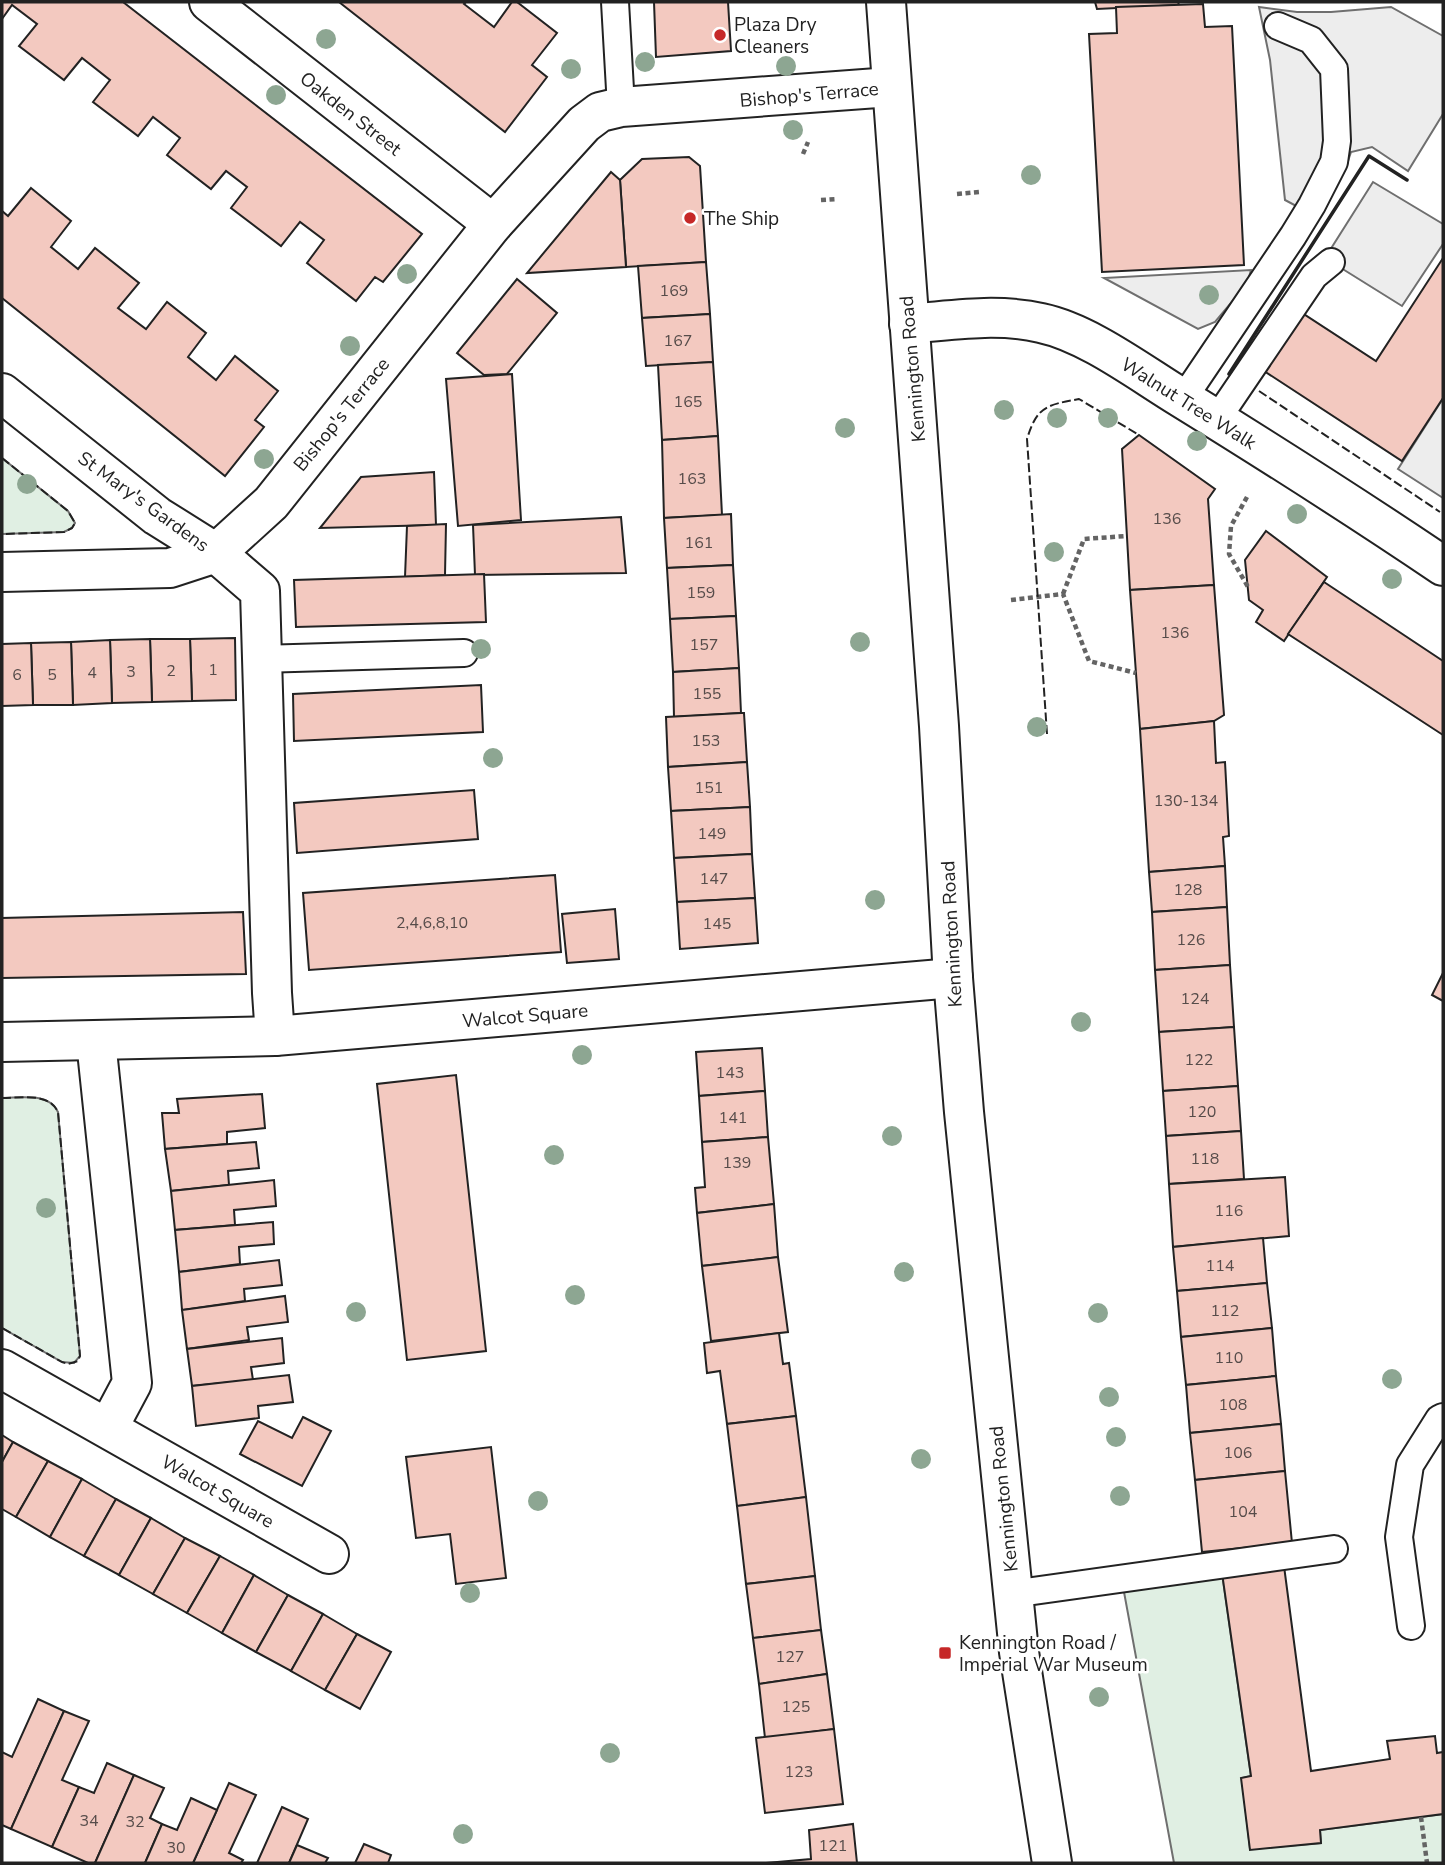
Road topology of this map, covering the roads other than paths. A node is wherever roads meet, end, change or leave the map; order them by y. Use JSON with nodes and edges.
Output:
{"nodes":[{"id":1,"x":209,"y":2,"type":"edge"},
{"id":2,"x":615,"y":2,"type":"edge"},
{"id":3,"x":886,"y":2,"type":"edge"},
{"id":4,"x":1278,"y":26,"type":"dead end"},
{"id":5,"x":891,"y":87,"type":"junction"},
{"id":6,"x":621,"y":107,"type":"junction"},
{"id":7,"x":493,"y":224,"type":"junction"},
{"id":8,"x":1331,"y":262,"type":"dead end"},
{"id":9,"x":909,"y":324,"type":"junction"},
{"id":10,"x":2,"y":393,"type":"edge"},
{"id":11,"x":1183,"y":399,"type":"junction"},
{"id":12,"x":1217,"y":419,"type":"junction"},
{"id":13,"x":216,"y":554,"type":"junction"},
{"id":14,"x":1442,"y":563,"type":"edge"},
{"id":15,"x":2,"y":572,"type":"edge"},
{"id":16,"x":464,"y":653,"type":"dead end"},
{"id":17,"x":260,"y":659,"type":"junction"},
{"id":18,"x":953,"y":978,"type":"junction"},
{"id":19,"x":275,"y":1036,"type":"junction"},
{"id":20,"x":96,"y":1041,"type":"junction"},
{"id":21,"x":2,"y":1042,"type":"edge"},
{"id":22,"x":2,"y":1369,"type":"edge"},
{"id":23,"x":1443,"y":1417,"type":"edge"},
{"id":24,"x":108,"y":1428,"type":"junction"},
{"id":25,"x":1334,"y":1549,"type":"dead end"},
{"id":26,"x":328,"y":1554,"type":"dead end"},
{"id":27,"x":1012,"y":1594,"type":"junction"},
{"id":28,"x":1411,"y":1626,"type":"dead end"},
{"id":29,"x":1052,"y":1863,"type":"edge"}],
"edges":[{"from":1,"to":7,"type":"street","name":"Oakden Street"},
{"from":2,"to":6,"type":"lane"},
{"from":3,"to":5,"type":"street","name":"Kennington Road"},
{"from":4,"to":11,"type":"lane"},
{"from":5,"to":6,"type":"street","name":"Bishop's Terrace"},
{"from":5,"to":9,"type":"street","name":"Kennington Road"},
{"from":6,"to":7,"type":"street","name":"Bishop's Terrace"},
{"from":7,"to":13,"type":"street","name":"Bishop's Terrace"},
{"from":8,"to":12,"type":"lane"},
{"from":9,"to":11,"type":"street","name":"Walnut Tree Walk"},
{"from":9,"to":18,"type":"street","name":"Kennington Road"},
{"from":10,"to":13,"type":"street","name":"St Mary's Gardens"},
{"from":11,"to":12,"type":"street","name":"Walnut Tree Walk"},
{"from":12,"to":14,"type":"street","name":"Walnut Tree Walk"},
{"from":13,"to":15,"type":"street","name":"St Mary's Gardens"},
{"from":13,"to":17,"type":"street"},
{"from":16,"to":17,"type":"lane"},
{"from":17,"to":19,"type":"street"},
{"from":18,"to":19,"type":"street","name":"Walcot Square"},
{"from":18,"to":27,"type":"street","name":"Kennington Road"},
{"from":19,"to":20,"type":"street","name":"Walcot Square"},
{"from":20,"to":21,"type":"street","name":"Walcot Square"},
{"from":20,"to":24,"type":"street"},
{"from":22,"to":24,"type":"street","name":"Walcot Square"},
{"from":23,"to":28,"type":"lane"},
{"from":24,"to":26,"type":"street","name":"Walcot Square"},
{"from":25,"to":27,"type":"lane"},
{"from":27,"to":29,"type":"street","name":"Kennington Road"}]}
